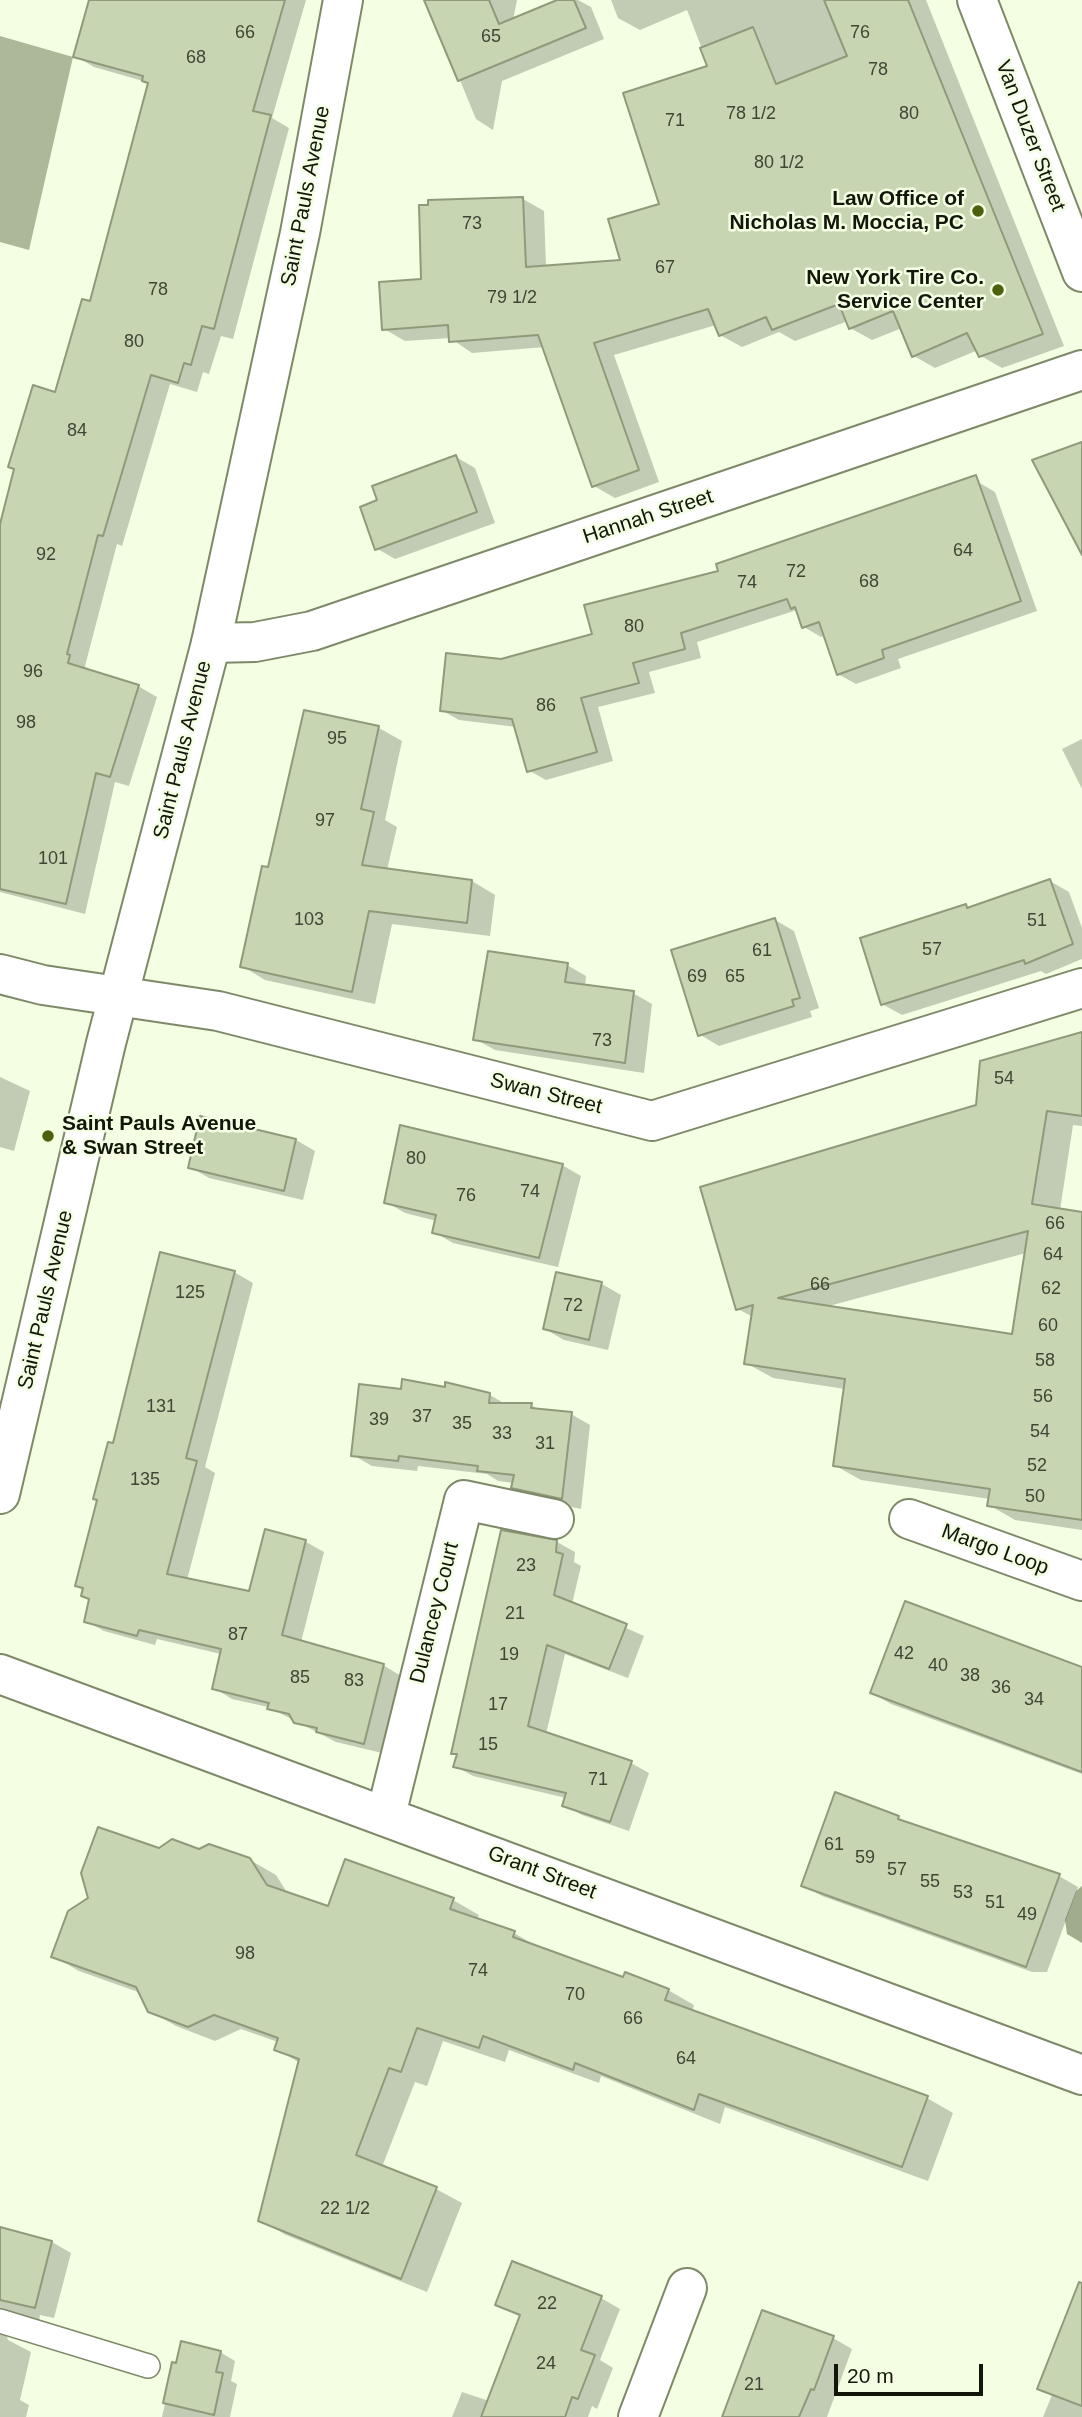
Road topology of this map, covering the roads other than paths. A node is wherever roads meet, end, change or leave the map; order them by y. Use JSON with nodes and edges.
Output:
{"nodes":[{"id":1,"x":343,"y":0,"type":"edge"},
{"id":2,"x":977,"y":0,"type":"edge"},
{"id":3,"x":1082,"y":272,"type":"edge"},
{"id":4,"x":1082,"y":370,"type":"edge"},
{"id":5,"x":211,"y":643,"type":"junction"},
{"id":6,"x":0,"y":974,"type":"edge"},
{"id":7,"x":1082,"y":988,"type":"edge"},
{"id":8,"x":120,"y":997,"type":"junction"},
{"id":9,"x":0,"y":1494,"type":"edge"},
{"id":10,"x":554,"y":1519,"type":"dead end"},
{"id":11,"x":909,"y":1519,"type":"dead end"},
{"id":12,"x":1082,"y":1581,"type":"edge"},
{"id":13,"x":0,"y":1674,"type":"edge"},
{"id":14,"x":386,"y":1815,"type":"junction"},
{"id":15,"x":1082,"y":2075,"type":"edge"},
{"id":16,"x":687,"y":2288,"type":"dead end"},
{"id":17,"x":0,"y":2320,"type":"edge"},
{"id":18,"x":148,"y":2366,"type":"dead end"},
{"id":19,"x":638,"y":2417,"type":"edge"}],
"edges":[{"from":1,"to":5,"type":"street","name":"Saint Pauls Avenue"},
{"from":2,"to":3,"type":"street","name":"Van Duzer Street"},
{"from":4,"to":5,"type":"street","name":"Hannah Street"},
{"from":5,"to":8,"type":"street","name":"Saint Pauls Avenue"},
{"from":6,"to":8,"type":"street","name":"Swan Street"},
{"from":7,"to":8,"type":"street","name":"Swan Street"},
{"from":8,"to":9,"type":"street","name":"Saint Pauls Avenue"},
{"from":10,"to":14,"type":"street","name":"Dulancey Court"},
{"from":11,"to":12,"type":"street","name":"Margo Loop"},
{"from":13,"to":14,"type":"street","name":"Grant Street"},
{"from":14,"to":15,"type":"street","name":"Grant Street"},
{"from":16,"to":19,"type":"street"},
{"from":17,"to":18,"type":"lane"}]}
